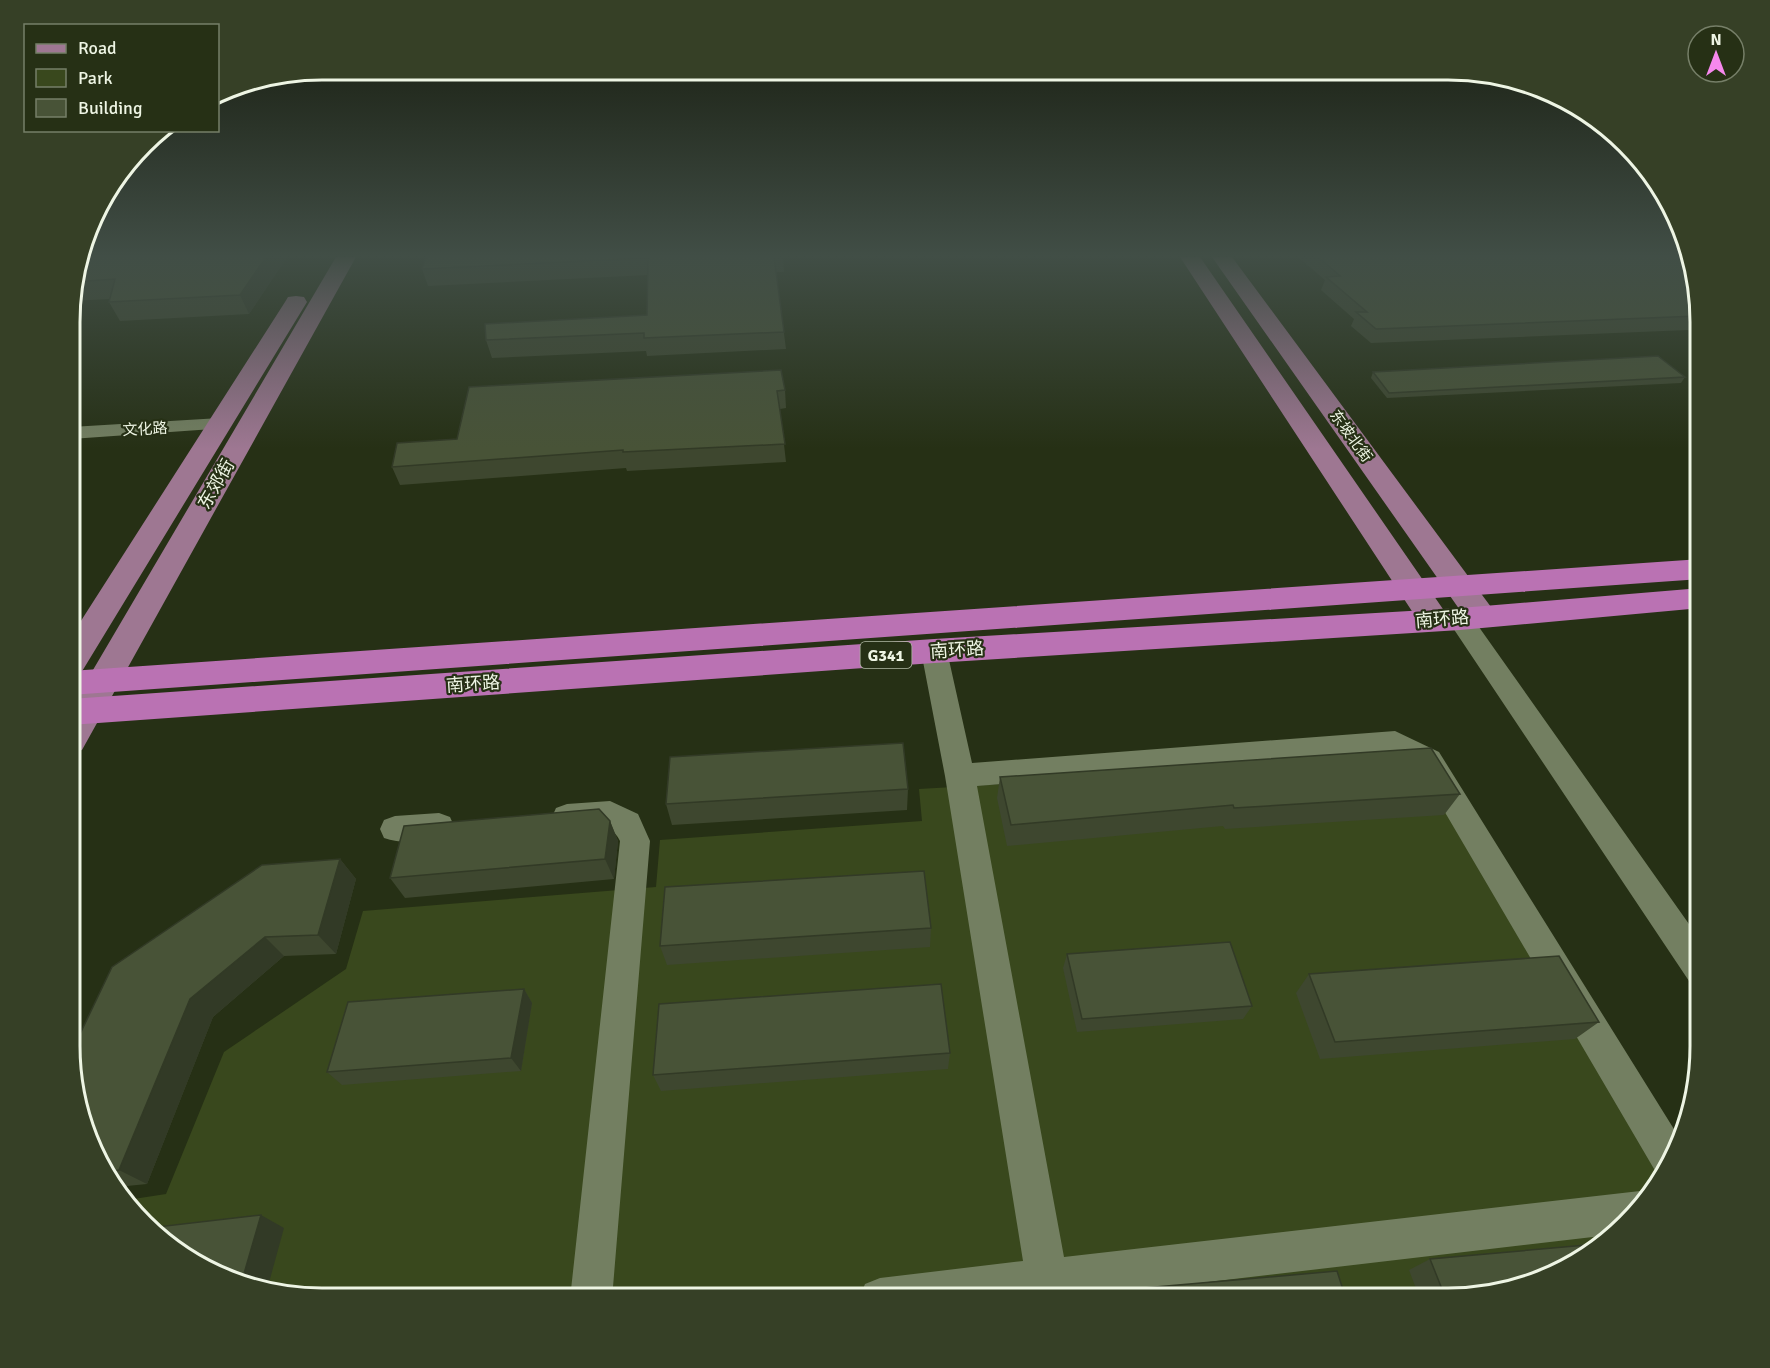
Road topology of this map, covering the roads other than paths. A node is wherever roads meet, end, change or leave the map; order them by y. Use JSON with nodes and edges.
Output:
{"nodes":[{"id":1,"x":284,"y":321,"type":"edge"},
{"id":2,"x":309,"y":321,"type":"edge"},
{"id":3,"x":1233,"y":321,"type":"edge"},
{"id":4,"x":1268,"y":321,"type":"edge"},
{"id":5,"x":220,"y":424,"type":"junction"},
{"id":6,"x":80,"y":432,"type":"edge"},
{"id":7,"x":1690,"y":570,"type":"edge"},
{"id":8,"x":1460,"y":587,"type":"junction"},
{"id":9,"x":1415,"y":591,"type":"junction"},
{"id":10,"x":1690,"y":599,"type":"edge"},
{"id":11,"x":1458,"y":618,"type":"junction"},
{"id":12,"x":80,"y":649,"type":"edge"},
{"id":13,"x":934,"y":651,"type":"junction"},
{"id":14,"x":103,"y":681,"type":"junction"},
{"id":15,"x":80,"y":705,"type":"edge"},
{"id":16,"x":80,"y":711,"type":"edge"},
{"id":17,"x":960,"y":776,"type":"junction"},
{"id":18,"x":538,"y":819,"type":"edge"},
{"id":19,"x":466,"y":824,"type":"edge"},
{"id":20,"x":395,"y":828,"type":"dead end"},
{"id":21,"x":1690,"y":954,"type":"edge"},
{"id":22,"x":1667,"y":1153,"type":"edge"},
{"id":23,"x":1624,"y":1213,"type":"edge"},
{"id":24,"x":1047,"y":1280,"type":"junction"},
{"id":25,"x":592,"y":1288,"type":"edge"},
{"id":26,"x":977,"y":1288,"type":"edge"}],
"edges":[{"from":1,"to":5,"type":"main road","name":"东郊街"},
{"from":2,"to":14,"type":"main road","name":"东郊街"},
{"from":3,"to":9,"type":"main road","name":"东坡北街"},
{"from":4,"to":8,"type":"main road","name":"东坡北街"},
{"from":5,"to":6,"type":"street","name":"文化路"},
{"from":5,"to":12,"type":"main road","name":"东郊街"},
{"from":7,"to":8,"type":"highway","name":"南环路","number":"G341"},
{"from":8,"to":9,"type":"highway","name":"南环路","number":"G341"},
{"from":8,"to":11,"type":"main road","name":"东坡北街"},
{"from":9,"to":11,"type":"main road","name":"东坡北街"},
{"from":9,"to":14,"type":"highway","name":"南环路","number":"G341"},
{"from":10,"to":11,"type":"highway","name":"南环路","number":"G341"},
{"from":11,"to":13,"type":"highway","name":"南环路","number":"G341"},
{"from":11,"to":21,"type":"street"},
{"from":13,"to":16,"type":"highway","name":"南环路","number":"G341"},
{"from":13,"to":17,"type":"street"},
{"from":14,"to":15,"type":"highway","name":"南环路","number":"G341"},
{"from":17,"to":22,"type":"street"},
{"from":17,"to":24,"type":"street"},
{"from":18,"to":25,"type":"street"},
{"from":19,"to":20,"type":"street"},
{"from":23,"to":24,"type":"street"},
{"from":24,"to":26,"type":"street"}]}
